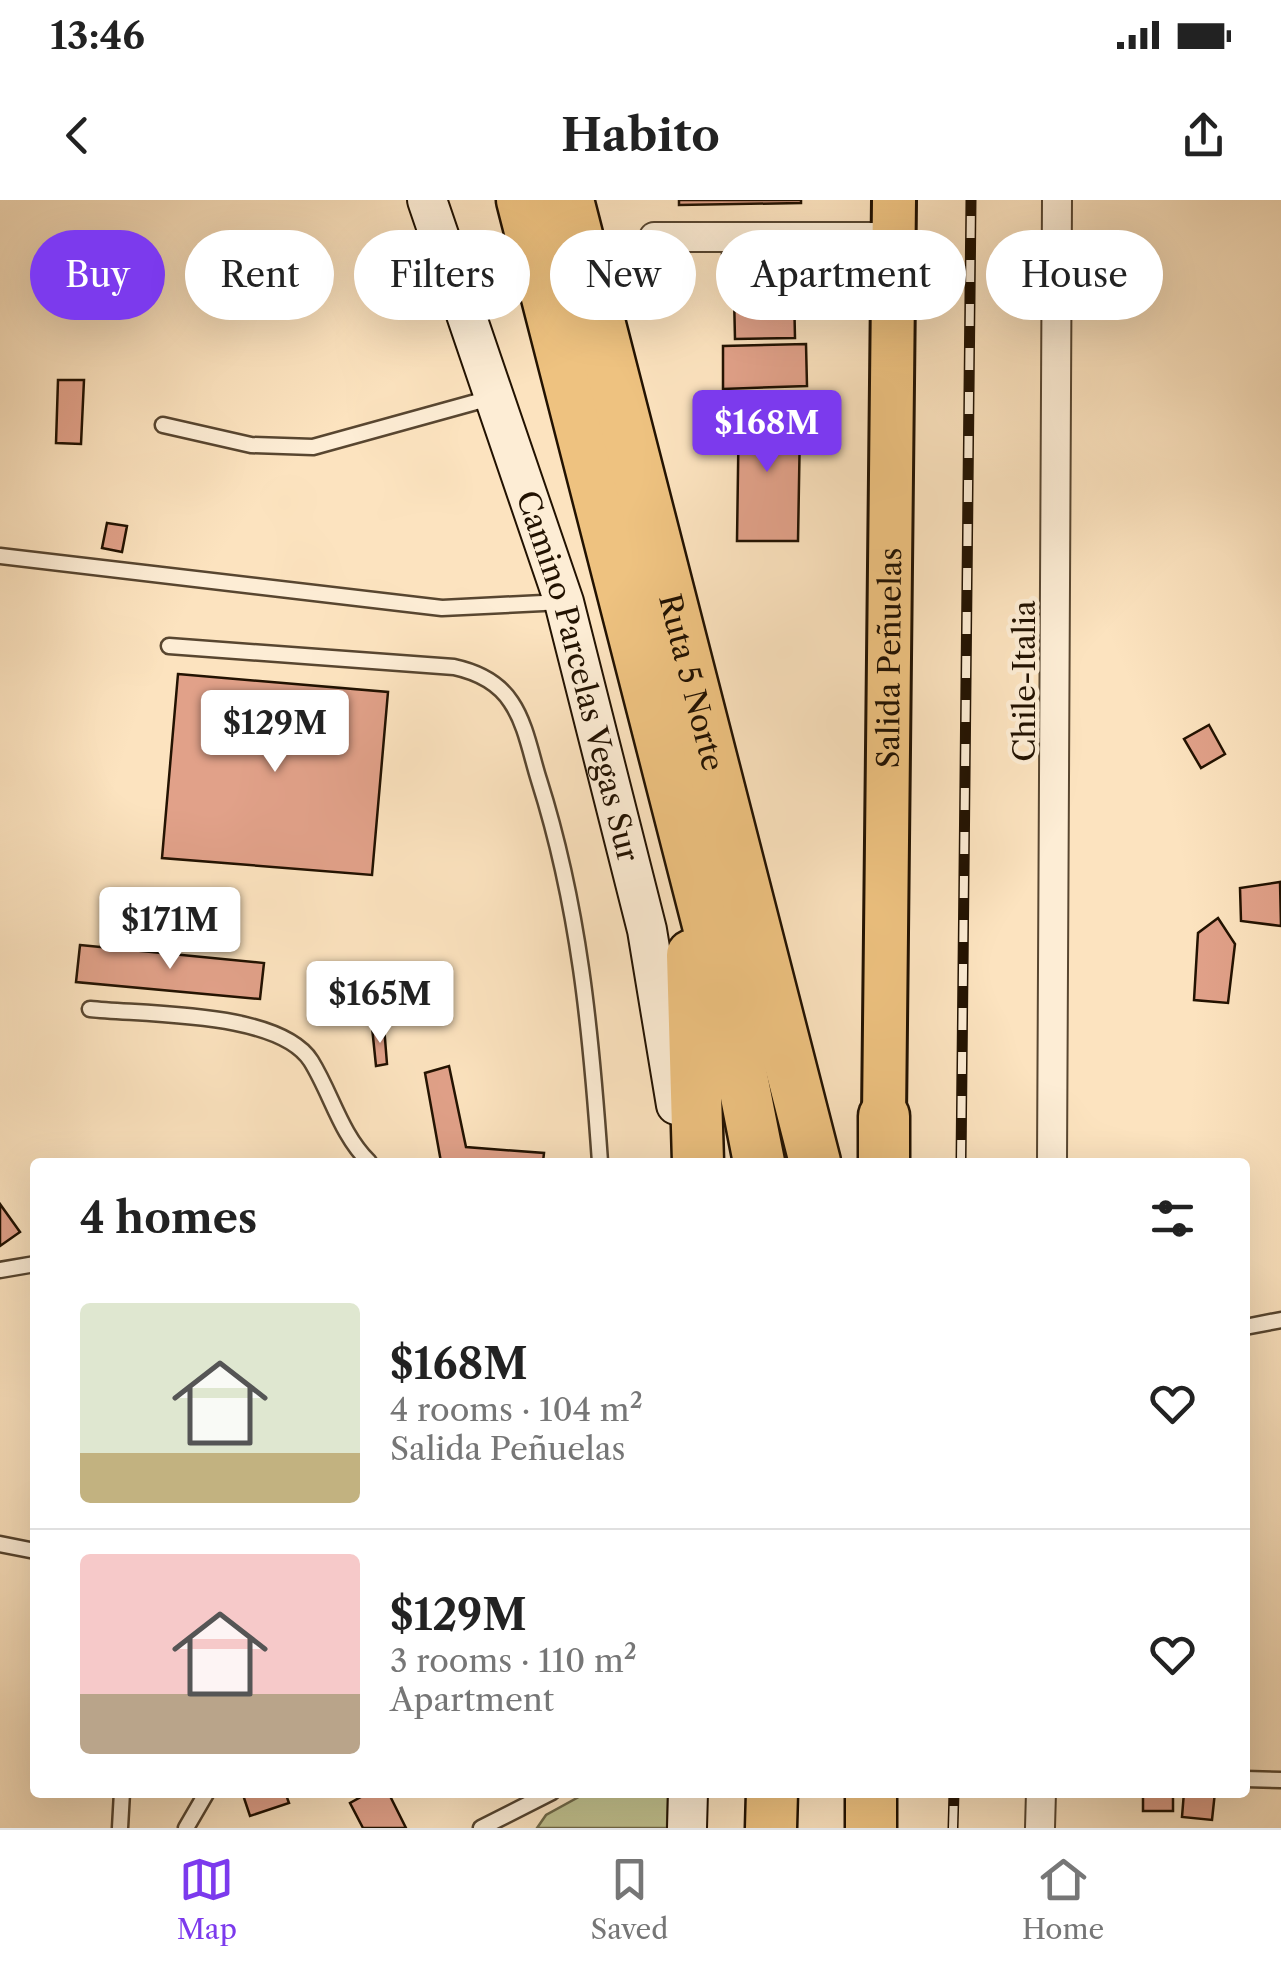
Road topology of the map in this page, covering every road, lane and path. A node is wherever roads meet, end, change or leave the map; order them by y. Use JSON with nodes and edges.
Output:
{"nodes":[{"id":1,"x":427,"y":200,"type":"edge"},
{"id":2,"x":522,"y":200,"type":"edge"},
{"id":3,"x":568,"y":200,"type":"edge"},
{"id":4,"x":1057,"y":200,"type":"edge"},
{"id":5,"x":894,"y":218,"type":"edge"},
{"id":6,"x":696,"y":234,"type":"edge"},
{"id":7,"x":495,"y":396,"type":"junction"},
{"id":8,"x":163,"y":425,"type":"dead end"},
{"id":9,"x":0,"y":556,"type":"edge"},
{"id":10,"x":564,"y":602,"type":"junction"},
{"id":11,"x":169,"y":646,"type":"dead end"},
{"id":12,"x":678,"y":806,"type":"junction"},
{"id":13,"x":90,"y":1009,"type":"dead end"},
{"id":14,"x":884,"y":1139,"type":"edge"},
{"id":15,"x":366,"y":1158,"type":"edge"},
{"id":16,"x":600,"y":1158,"type":"edge"},
{"id":17,"x":681,"y":1158,"type":"edge"},
{"id":18,"x":698,"y":1158,"type":"edge"},
{"id":19,"x":758,"y":1158,"type":"edge"},
{"id":20,"x":814,"y":1158,"type":"edge"},
{"id":21,"x":1052,"y":1158,"type":"edge"},
{"id":22,"x":30,"y":1265,"type":"edge"},
{"id":23,"x":0,"y":1270,"type":"edge"},
{"id":24,"x":1281,"y":1320,"type":"edge"},
{"id":25,"x":1250,"y":1327,"type":"edge"},
{"id":26,"x":0,"y":1544,"type":"edge"},
{"id":27,"x":30,"y":1550,"type":"edge"},
{"id":28,"x":1250,"y":1778,"type":"edge"},
{"id":29,"x":1281,"y":1780,"type":"edge"},
{"id":30,"x":122,"y":1798,"type":"edge"},
{"id":31,"x":204,"y":1798,"type":"edge"},
{"id":32,"x":540,"y":1798,"type":"edge"},
{"id":33,"x":688,"y":1798,"type":"edge"},
{"id":34,"x":772,"y":1798,"type":"edge"},
{"id":35,"x":871,"y":1798,"type":"edge"},
{"id":36,"x":1040,"y":1798,"type":"edge"},
{"id":37,"x":120,"y":1828,"type":"edge"},
{"id":38,"x":186,"y":1828,"type":"edge"},
{"id":39,"x":481,"y":1828,"type":"edge"},
{"id":40,"x":688,"y":1828,"type":"edge"},
{"id":41,"x":771,"y":1828,"type":"edge"},
{"id":42,"x":870,"y":1828,"type":"edge"},
{"id":43,"x":1040,"y":1828,"type":"edge"}],
"edges":[{"from":1,"to":7,"type":"street","name":"Camino Parcelas Vegas Sur"},
{"from":2,"to":12,"type":"highway","name":"Ruta 5 Norte"},
{"from":3,"to":20,"type":"highway","name":"Ruta 5 Norte"},
{"from":4,"to":21,"type":"street","name":"Chile-Italia"},
{"from":5,"to":6,"type":"street"},
{"from":5,"to":14,"type":"main road","name":"Salida Peñuelas"},
{"from":7,"to":8,"type":"lane"},
{"from":7,"to":10,"type":"street","name":"Camino Parcelas Vegas Sur"},
{"from":9,"to":10,"type":"lane"},
{"from":10,"to":17,"type":"street","name":"Camino Parcelas Vegas Sur"},
{"from":11,"to":16,"type":"lane"},
{"from":12,"to":18,"type":"highway"},
{"from":12,"to":19,"type":"highway","name":"Ruta 5 Norte"},
{"from":13,"to":15,"type":"lane"},
{"from":22,"to":23,"type":"lane"},
{"from":24,"to":25,"type":"lane"},
{"from":26,"to":27,"type":"lane"},
{"from":28,"to":29,"type":"lane"},
{"from":30,"to":37,"type":"lane"},
{"from":31,"to":38,"type":"lane"},
{"from":32,"to":39,"type":"lane"},
{"from":33,"to":40,"type":"street"},
{"from":34,"to":41,"type":"highway"},
{"from":35,"to":42,"type":"highway"},
{"from":36,"to":43,"type":"street"}]}
